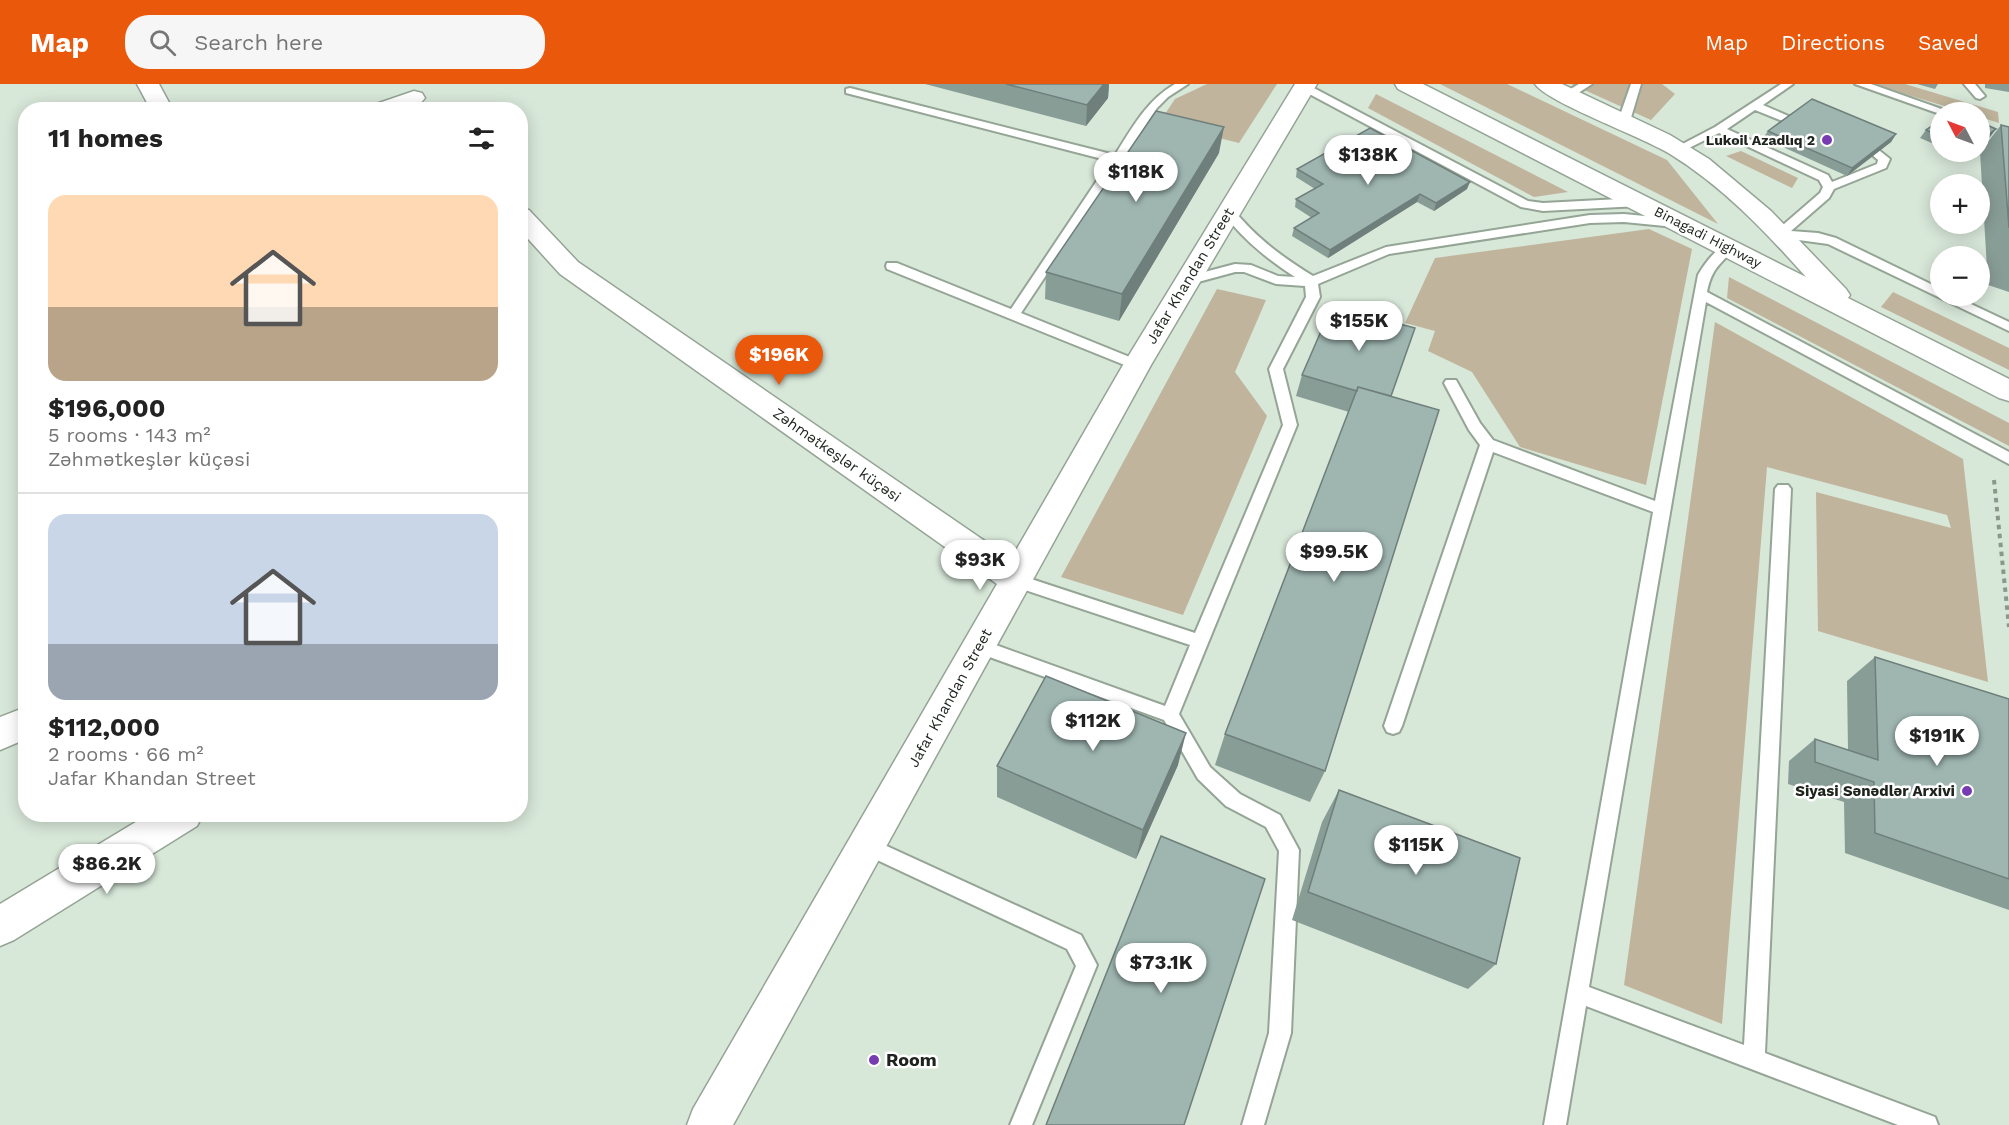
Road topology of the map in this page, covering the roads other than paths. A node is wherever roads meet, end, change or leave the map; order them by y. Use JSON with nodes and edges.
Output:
{"nodes":[{"id":1,"x":148,"y":84,"type":"edge"},
{"id":2,"x":1183,"y":84,"type":"edge"},
{"id":3,"x":1406,"y":84,"type":"edge"},
{"id":4,"x":1546,"y":84,"type":"edge"},
{"id":5,"x":1636,"y":84,"type":"edge"},
{"id":6,"x":1788,"y":84,"type":"edge"},
{"id":7,"x":1860,"y":84,"type":"edge"},
{"id":8,"x":1969,"y":84,"type":"edge"},
{"id":9,"x":1305,"y":86,"type":"edge"},
{"id":10,"x":1577,"y":89,"type":"edge"},
{"id":11,"x":850,"y":91,"type":"dead end"},
{"id":12,"x":1980,"y":96,"type":"dead end"},
{"id":13,"x":158,"y":102,"type":"edge"},
{"id":14,"x":1754,"y":106,"type":"junction"},
{"id":15,"x":1930,"y":107,"type":"edge"},
{"id":16,"x":1789,"y":120,"type":"edge"},
{"id":17,"x":1624,"y":121,"type":"junction"},
{"id":18,"x":1719,"y":129,"type":"junction"},
{"id":19,"x":1679,"y":149,"type":"junction"},
{"id":20,"x":1876,"y":153,"type":"edge"},
{"id":21,"x":1117,"y":159,"type":"junction"},
{"id":22,"x":1829,"y":187,"type":"junction"},
{"id":23,"x":1639,"y":202,"type":"junction"},
{"id":24,"x":1228,"y":211,"type":"junction"},
{"id":25,"x":528,"y":224,"type":"edge"},
{"id":26,"x":1682,"y":224,"type":"junction"},
{"id":27,"x":1780,"y":234,"type":"junction"},
{"id":28,"x":1728,"y":248,"type":"junction"},
{"id":29,"x":892,"y":266,"type":"dead end"},
{"id":30,"x":1186,"y":281,"type":"junction"},
{"id":31,"x":1311,"y":282,"type":"junction"},
{"id":32,"x":1930,"y":289,"type":"edge"},
{"id":33,"x":1701,"y":294,"type":"junction"},
{"id":34,"x":1966,"y":306,"type":"edge"},
{"id":35,"x":1853,"y":311,"type":"junction"},
{"id":36,"x":1014,"y":314,"type":"junction"},
{"id":37,"x":2009,"y":327,"type":"edge"},
{"id":38,"x":1137,"y":365,"type":"junction"},
{"id":39,"x":1451,"y":383,"type":"dead end"},
{"id":40,"x":2009,"y":391,"type":"edge"},
{"id":41,"x":1488,"y":444,"type":"junction"},
{"id":42,"x":2009,"y":459,"type":"edge"},
{"id":43,"x":1783,"y":489,"type":"dead end"},
{"id":44,"x":1661,"y":508,"type":"junction"},
{"id":45,"x":1016,"y":580,"type":"junction"},
{"id":46,"x":1201,"y":642,"type":"junction"},
{"id":47,"x":979,"y":646,"type":"junction"},
{"id":48,"x":1170,"y":715,"type":"junction"},
{"id":49,"x":18,"y":726,"type":"edge"},
{"id":50,"x":1393,"y":726,"type":"dead end"},
{"id":51,"x":0,"y":734,"type":"edge"},
{"id":52,"x":171,"y":822,"type":"edge"},
{"id":53,"x":867,"y":846,"type":"junction"},
{"id":54,"x":0,"y":926,"type":"edge"},
{"id":55,"x":1578,"y":993,"type":"junction"},
{"id":56,"x":1754,"y":1061,"type":"junction"},
{"id":57,"x":709,"y":1125,"type":"edge"},
{"id":58,"x":1021,"y":1125,"type":"edge"},
{"id":59,"x":1253,"y":1125,"type":"edge"},
{"id":60,"x":1556,"y":1125,"type":"edge"},
{"id":61,"x":1927,"y":1125,"type":"edge"}],
"edges":[{"from":1,"to":13,"type":"street"},
{"from":2,"to":21,"type":"lane"},
{"from":3,"to":23,"type":"street","name":"Binagadi Highway"},
{"from":4,"to":10,"type":"street"},
{"from":5,"to":17,"type":"lane"},
{"from":6,"to":14,"type":"lane"},
{"from":7,"to":15,"type":"lane"},
{"from":8,"to":12,"type":"lane"},
{"from":9,"to":23,"type":"lane"},
{"from":9,"to":24,"type":"street","name":"Jafar Khandan Street"},
{"from":10,"to":17,"type":"street"},
{"from":11,"to":21,"type":"lane"},
{"from":14,"to":16,"type":"lane"},
{"from":14,"to":18,"type":"lane"},
{"from":17,"to":19,"type":"street"},
{"from":18,"to":19,"type":"lane"},
{"from":18,"to":22,"type":"lane"},
{"from":19,"to":27,"type":"street"},
{"from":20,"to":22,"type":"lane"},
{"from":21,"to":36,"type":"lane"},
{"from":22,"to":27,"type":"lane"},
{"from":23,"to":26,"type":"street","name":"Binagadi Highway"},
{"from":24,"to":30,"type":"street","name":"Jafar Khandan Street"},
{"from":24,"to":31,"type":"lane"},
{"from":25,"to":45,"type":"street","name":"Zəhmətkeşlər küçəsi"},
{"from":26,"to":28,"type":"street","name":"Binagadi Highway"},
{"from":26,"to":31,"type":"lane"},
{"from":27,"to":32,"type":"lane"},
{"from":27,"to":35,"type":"street"},
{"from":28,"to":33,"type":"lane"},
{"from":28,"to":35,"type":"street","name":"Binagadi Highway"},
{"from":29,"to":36,"type":"lane"},
{"from":30,"to":31,"type":"lane"},
{"from":30,"to":38,"type":"street","name":"Jafar Khandan Street"},
{"from":31,"to":46,"type":"lane"},
{"from":33,"to":42,"type":"lane"},
{"from":33,"to":44,"type":"lane"},
{"from":34,"to":37,"type":"lane"},
{"from":35,"to":40,"type":"street","name":"Binagadi Highway"},
{"from":36,"to":38,"type":"lane"},
{"from":38,"to":45,"type":"street","name":"Jafar Khandan Street"},
{"from":39,"to":41,"type":"lane"},
{"from":41,"to":44,"type":"lane"},
{"from":41,"to":50,"type":"lane"},
{"from":43,"to":56,"type":"lane"},
{"from":44,"to":55,"type":"lane"},
{"from":45,"to":46,"type":"lane"},
{"from":45,"to":47,"type":"street","name":"Jafar Khandan Street"},
{"from":46,"to":48,"type":"lane"},
{"from":47,"to":48,"type":"lane"},
{"from":47,"to":53,"type":"street","name":"Jafar Khandan Street"},
{"from":48,"to":59,"type":"lane"},
{"from":49,"to":51,"type":"street"},
{"from":52,"to":54,"type":"street"},
{"from":53,"to":57,"type":"street","name":"Jafar Khandan Street"},
{"from":53,"to":58,"type":"lane"},
{"from":55,"to":56,"type":"lane"},
{"from":55,"to":60,"type":"lane"},
{"from":56,"to":61,"type":"lane"}]}
